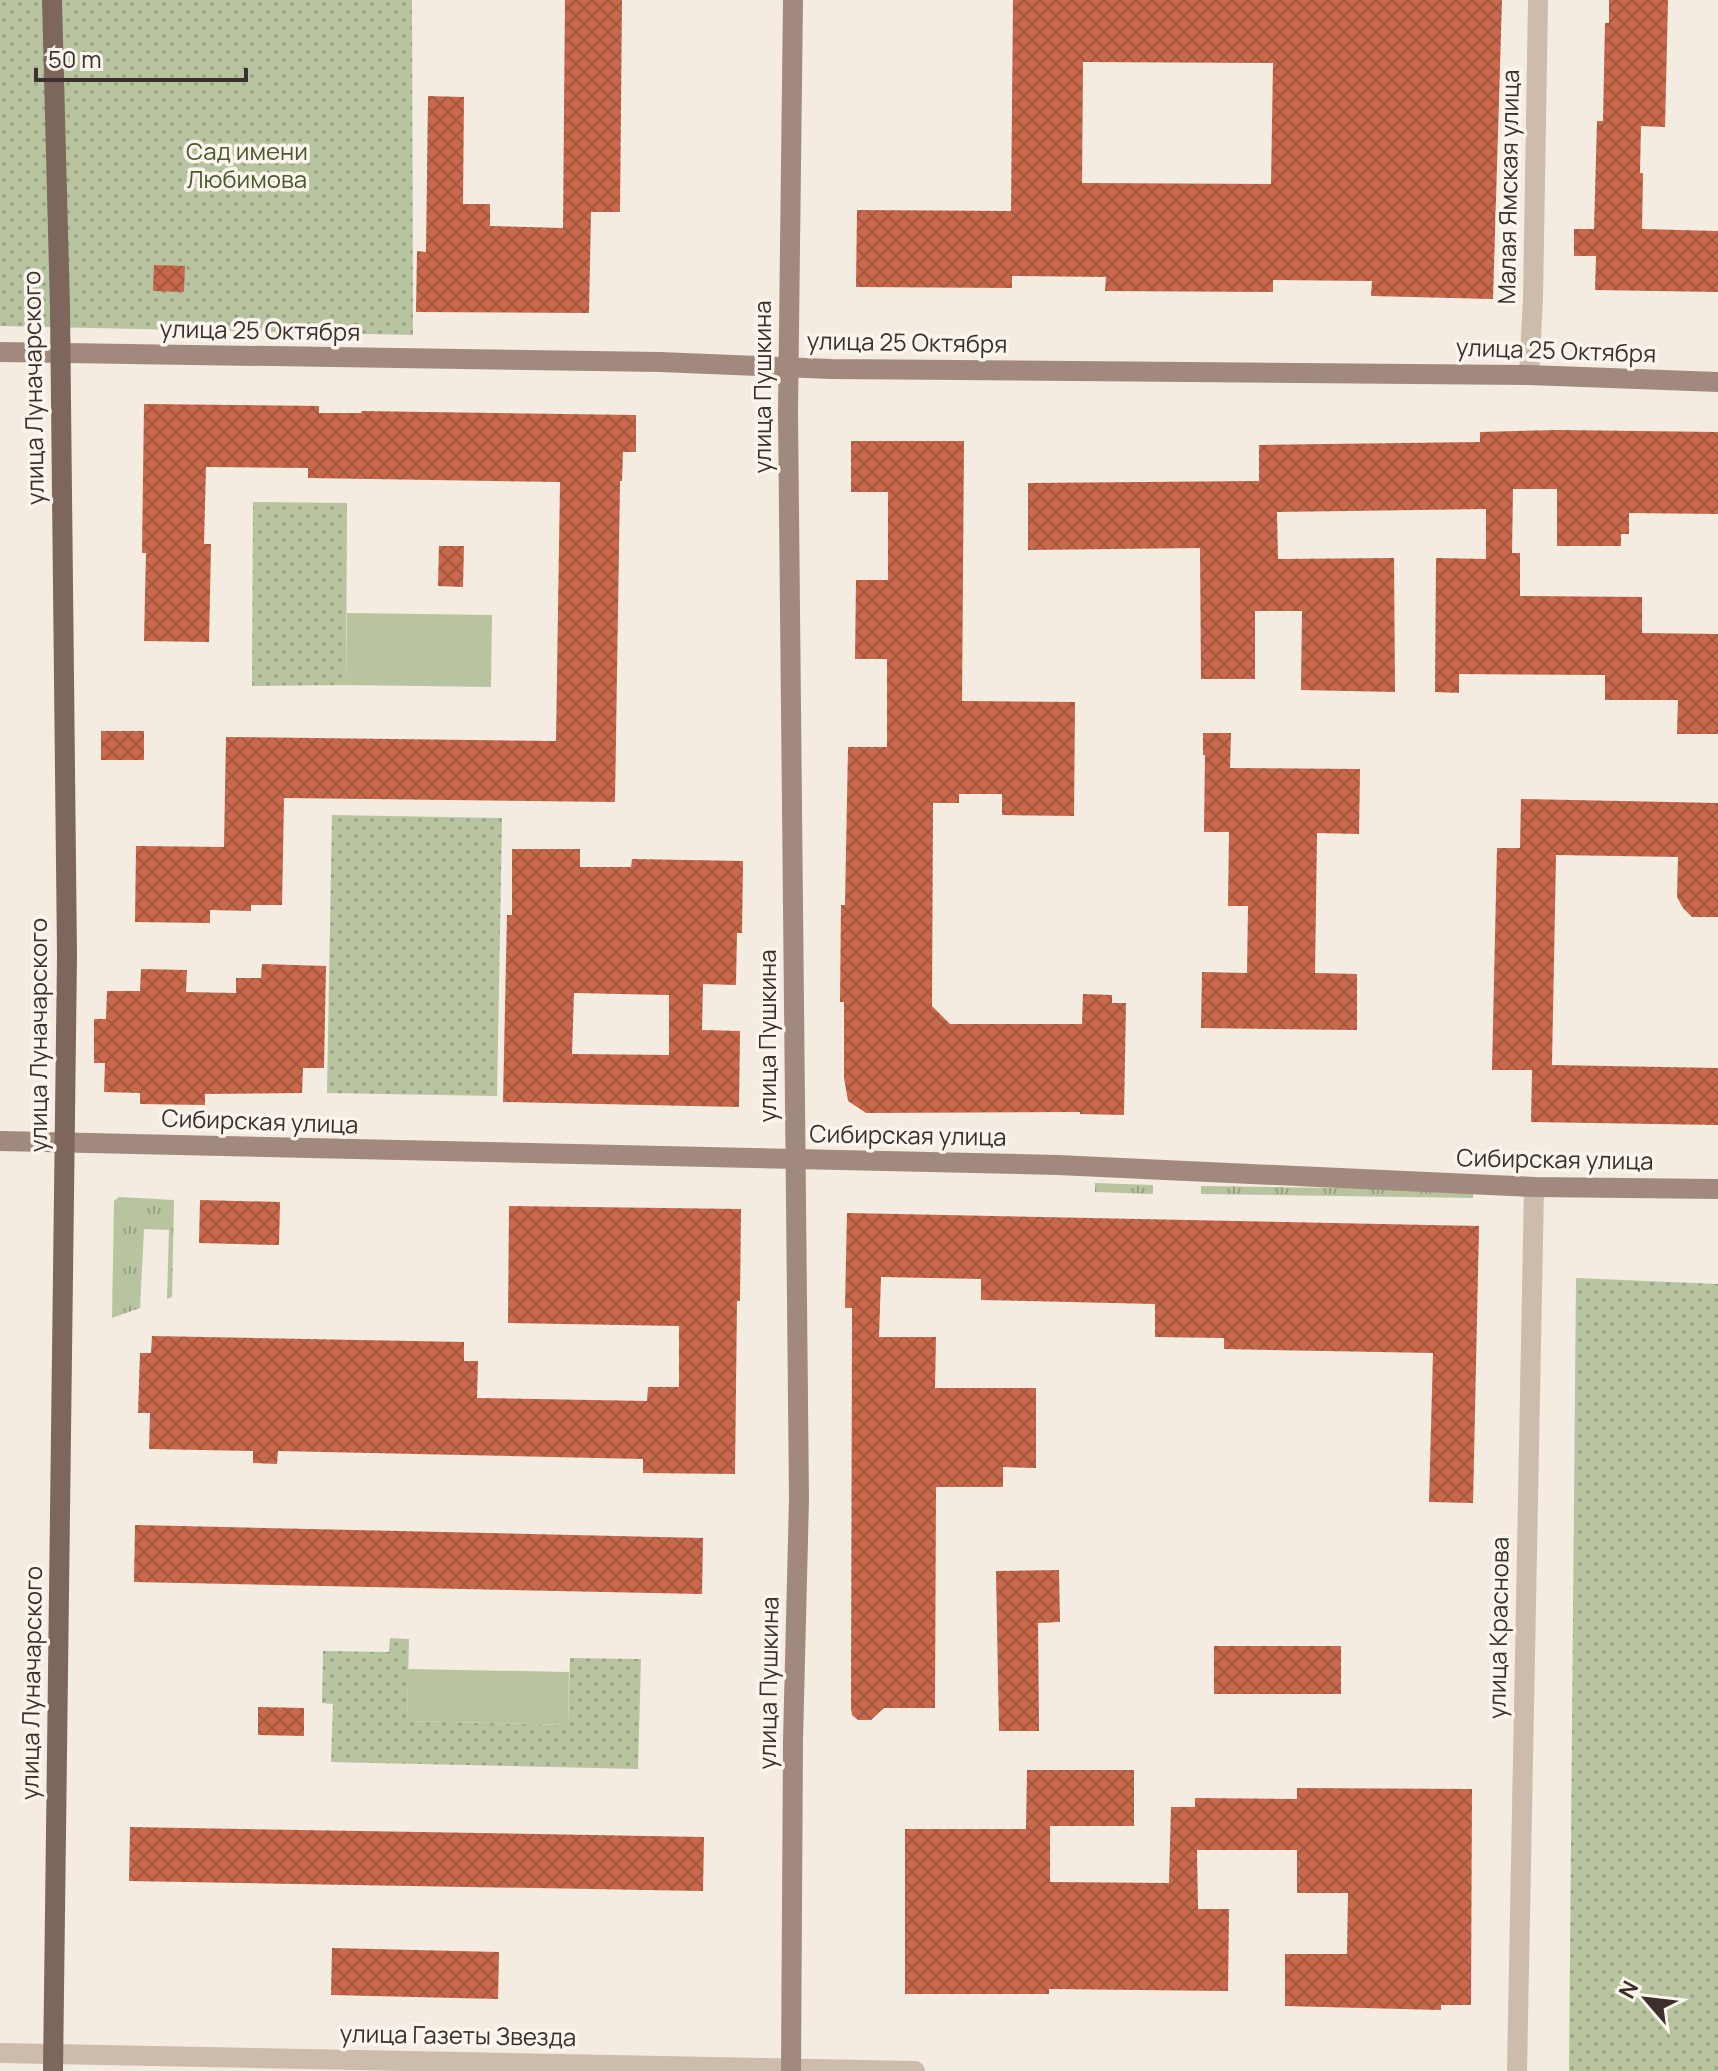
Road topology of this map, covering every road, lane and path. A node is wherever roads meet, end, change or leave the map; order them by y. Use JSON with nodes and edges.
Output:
{"nodes":[{"id":1,"x":52,"y":0,"type":"edge"},
{"id":2,"x":793,"y":0,"type":"edge"},
{"id":3,"x":1538,"y":0,"type":"edge"},
{"id":4,"x":0,"y":352,"type":"edge"},
{"id":5,"x":60,"y":354,"type":"junction"},
{"id":6,"x":788,"y":367,"type":"junction"},
{"id":7,"x":1529,"y":375,"type":"junction"},
{"id":8,"x":1718,"y":382,"type":"edge"},
{"id":9,"x":0,"y":1141,"type":"edge"},
{"id":10,"x":64,"y":1144,"type":"junction"},
{"id":11,"x":794,"y":1160,"type":"junction"},
{"id":12,"x":1534,"y":1187,"type":"junction"},
{"id":13,"x":1718,"y":1189,"type":"edge"},
{"id":14,"x":0,"y":2053,"type":"edge"},
{"id":15,"x":53,"y":2062,"type":"edge"},
{"id":16,"x":791,"y":2070,"type":"edge"},
{"id":17,"x":915,"y":2071,"type":"edge"},
{"id":18,"x":1517,"y":2071,"type":"edge"}],
"edges":[{"from":1,"to":5,"type":"main road","name":"улица Луначарского"},
{"from":2,"to":6,"type":"main road","name":"улица Пушкина"},
{"from":3,"to":7,"type":"street","name":"Малая Ямская улица"},
{"from":4,"to":5,"type":"main road","name":"улица 25 Октября"},
{"from":5,"to":6,"type":"main road","name":"улица 25 Октября"},
{"from":5,"to":10,"type":"main road","name":"улица Луначарского"},
{"from":6,"to":7,"type":"main road","name":"улица 25 Октября"},
{"from":6,"to":11,"type":"main road","name":"улица Пушкина"},
{"from":7,"to":8,"type":"main road","name":"улица 25 Октября"},
{"from":9,"to":10,"type":"main road","name":"Сибирская улица"},
{"from":10,"to":11,"type":"main road","name":"Сибирская улица"},
{"from":10,"to":15,"type":"main road","name":"улица Луначарского"},
{"from":11,"to":12,"type":"main road","name":"Сибирская улица"},
{"from":11,"to":16,"type":"main road","name":"улица Пушкина"},
{"from":12,"to":13,"type":"main road","name":"Сибирская улица"},
{"from":12,"to":18,"type":"street","name":"улица Краснова"},
{"from":14,"to":15,"type":"street","name":"улица Газеты Звезда"},
{"from":15,"to":16,"type":"street","name":"улица Газеты Звезда"},
{"from":16,"to":17,"type":"street","name":"улица Газеты Звезда"}]}
